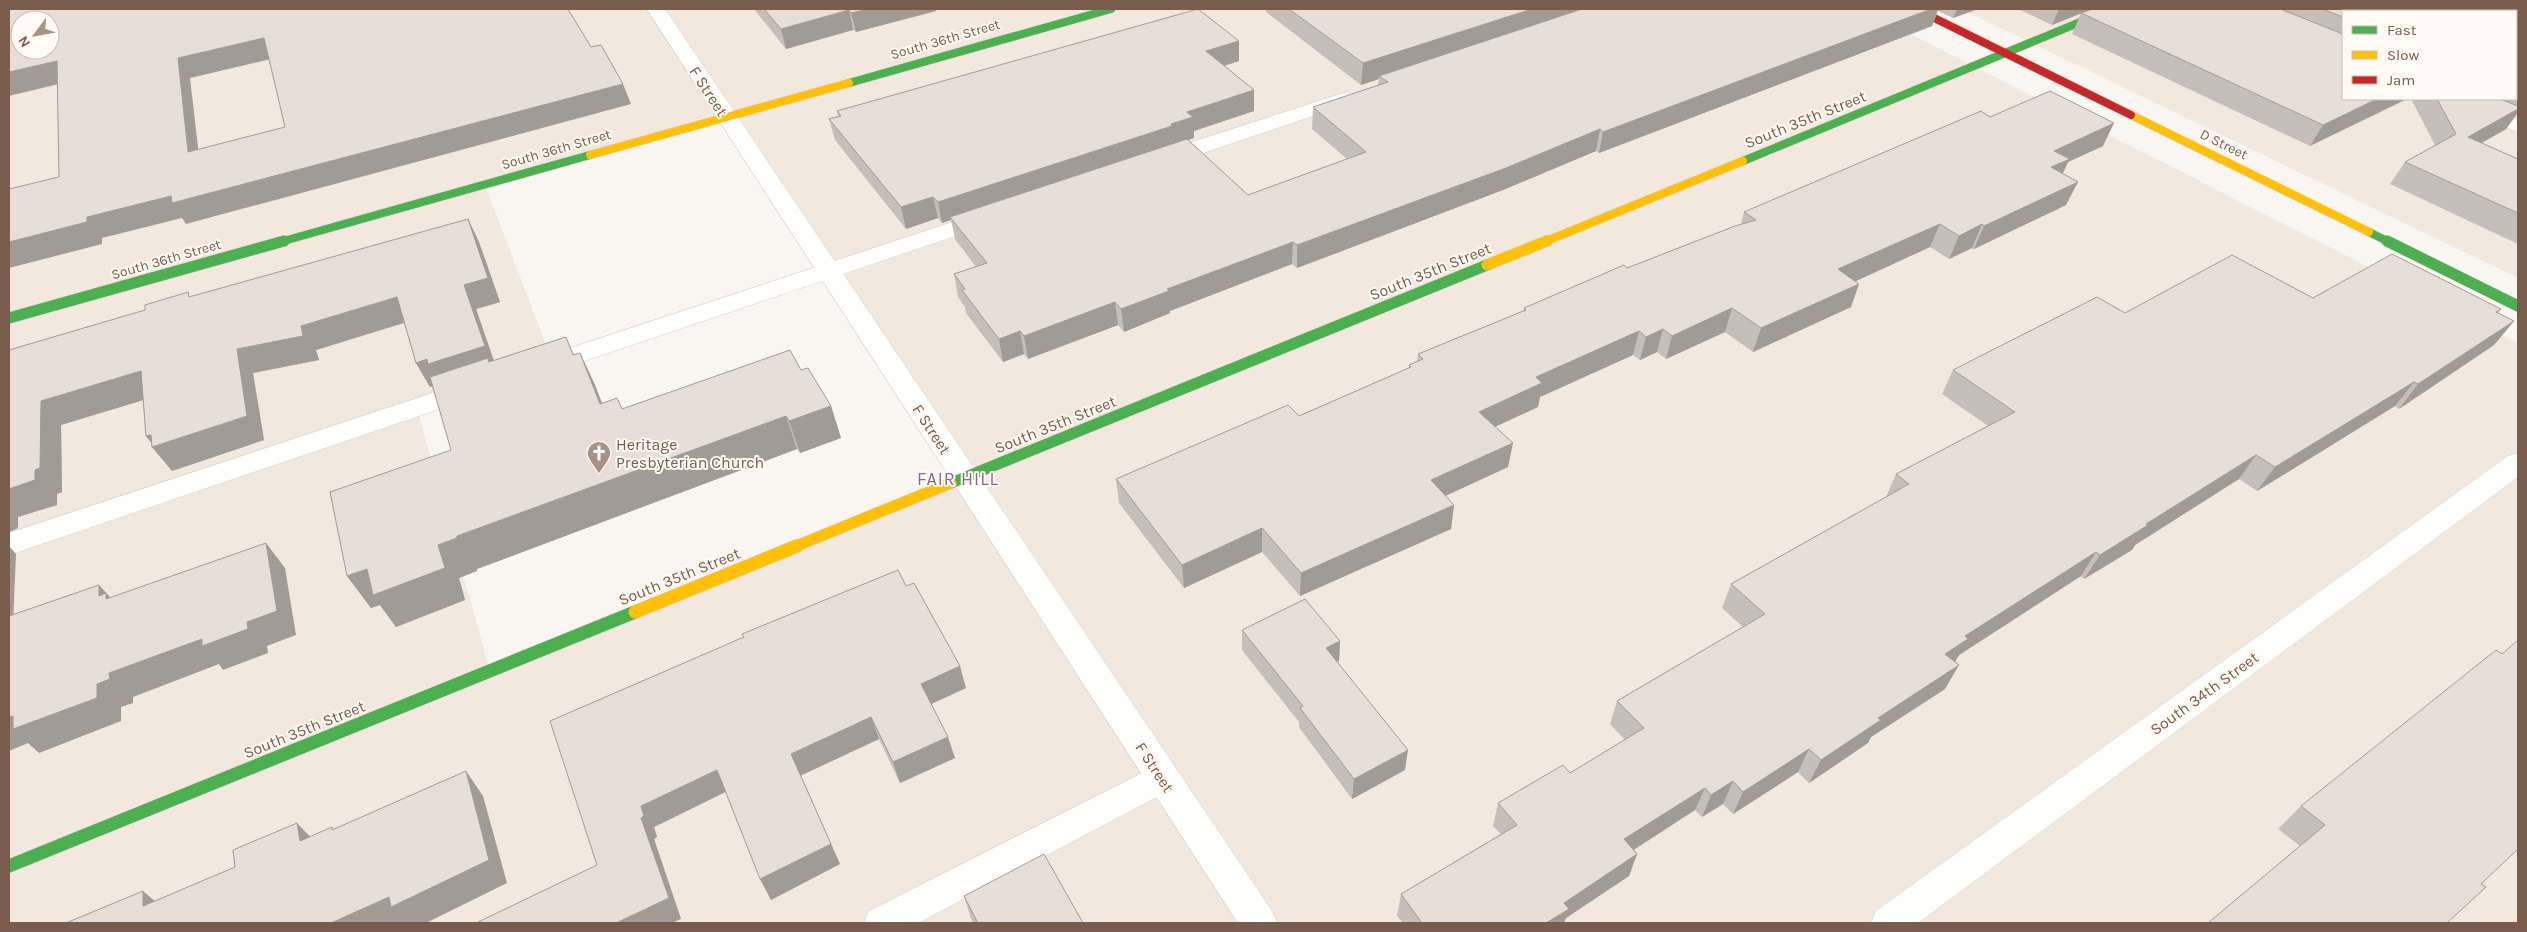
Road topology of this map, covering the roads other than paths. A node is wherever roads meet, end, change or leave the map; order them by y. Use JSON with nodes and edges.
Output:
{"nodes":[{"id":1,"x":656,"y":9,"type":"edge"},
{"id":2,"x":1111,"y":9,"type":"edge"},
{"id":3,"x":1916,"y":9,"type":"edge"},
{"id":4,"x":2112,"y":9,"type":"edge"},
{"id":5,"x":2006,"y":53,"type":"junction"},
{"id":6,"x":1362,"y":93,"type":"edge"},
{"id":7,"x":2456,"y":100,"type":"edge"},
{"id":8,"x":726,"y":117,"type":"junction"},
{"id":9,"x":2518,"y":126,"type":"edge"},
{"id":10,"x":1146,"y":164,"type":"edge"},
{"id":11,"x":1005,"y":211,"type":"edge"},
{"id":12,"x":828,"y":270,"type":"junction"},
{"id":13,"x":2518,"y":306,"type":"edge"},
{"id":14,"x":9,"y":318,"type":"edge"},
{"id":15,"x":526,"y":372,"type":"edge"},
{"id":16,"x":498,"y":381,"type":"edge"},
{"id":17,"x":2518,"y":463,"type":"edge"},
{"id":18,"x":965,"y":478,"type":"junction"},
{"id":19,"x":9,"y":544,"type":"edge"},
{"id":20,"x":1162,"y":778,"type":"junction"},
{"id":21,"x":9,"y":866,"type":"edge"},
{"id":22,"x":882,"y":923,"type":"edge"},
{"id":23,"x":1259,"y":923,"type":"edge"},
{"id":24,"x":1889,"y":923,"type":"edge"}],
"edges":[{"from":1,"to":8,"type":"street","name":"F Street"},
{"from":2,"to":8,"type":"street","name":"South 36th Street"},
{"from":3,"to":5,"type":"street","name":"D Street"},
{"from":4,"to":5,"type":"street","name":"South 35th Street"},
{"from":5,"to":13,"type":"street","name":"D Street"},
{"from":5,"to":18,"type":"street","name":"South 35th Street"},
{"from":6,"to":10,"type":"street"},
{"from":7,"to":9,"type":"street"},
{"from":8,"to":12,"type":"street","name":"F Street"},
{"from":8,"to":14,"type":"street","name":"South 36th Street"},
{"from":11,"to":12,"type":"street"},
{"from":12,"to":15,"type":"street"},
{"from":12,"to":18,"type":"street","name":"F Street"},
{"from":16,"to":19,"type":"street"},
{"from":17,"to":24,"type":"street","name":"South 34th Street"},
{"from":18,"to":20,"type":"street","name":"F Street"},
{"from":18,"to":21,"type":"street","name":"South 35th Street"},
{"from":20,"to":22,"type":"street"},
{"from":20,"to":23,"type":"street","name":"F Street"}]}
